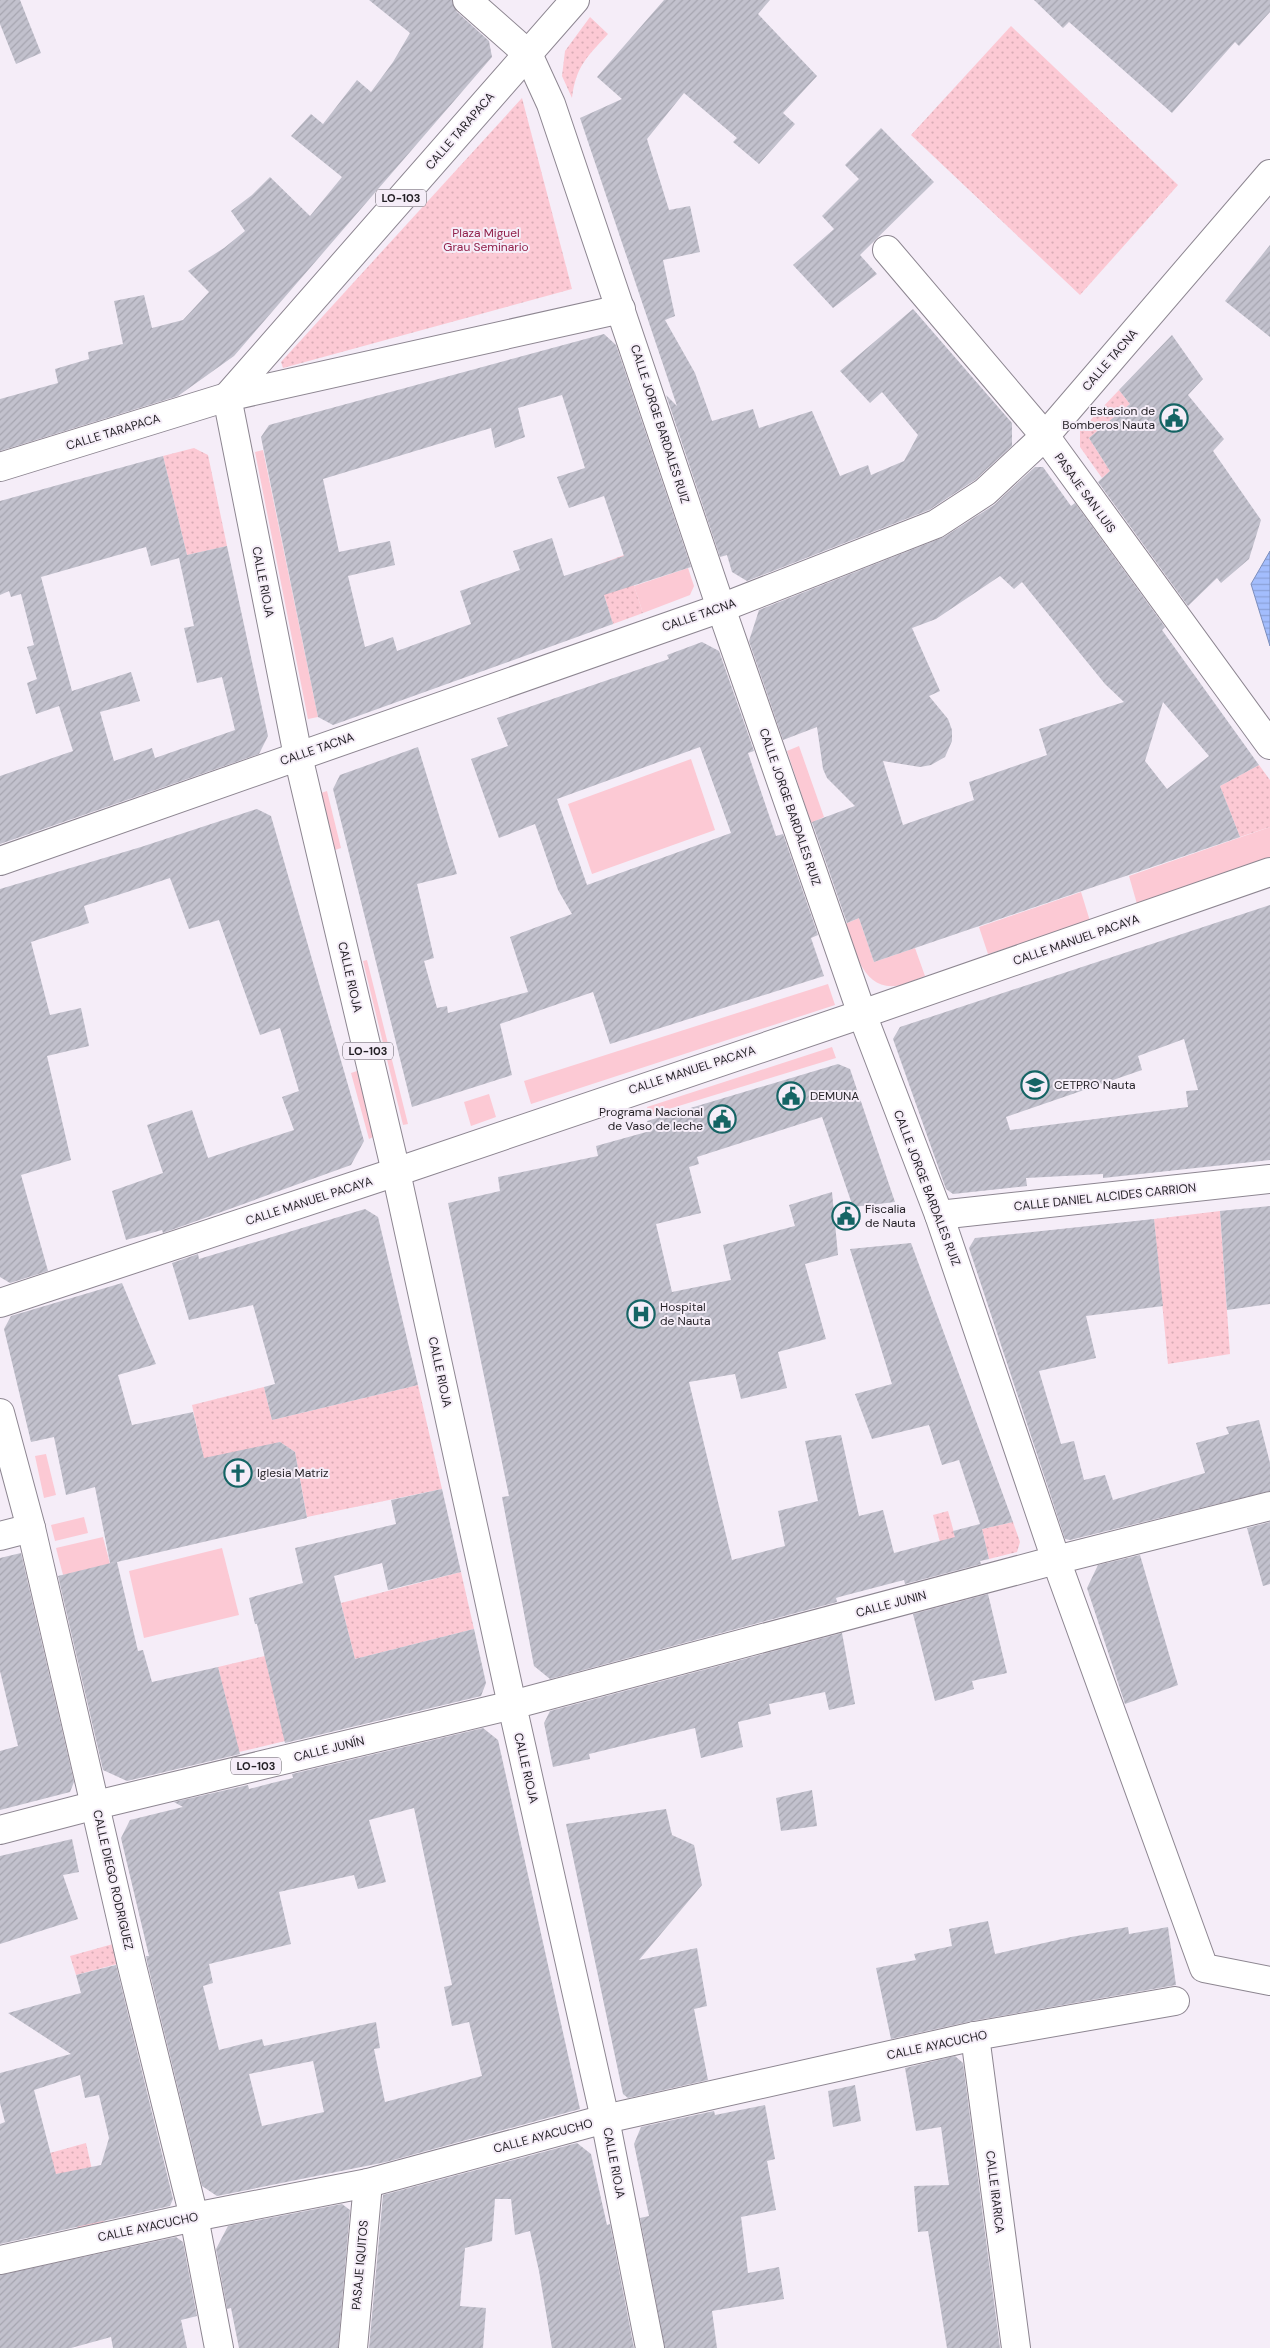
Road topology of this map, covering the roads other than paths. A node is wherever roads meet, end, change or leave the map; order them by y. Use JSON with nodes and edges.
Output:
{"nodes":[{"id":1,"x":467,"y":0,"type":"edge"},
{"id":2,"x":575,"y":0,"type":"edge"},
{"id":3,"x":528,"y":54,"type":"junction"},
{"id":4,"x":1270,"y":174,"type":"edge"},
{"id":5,"x":888,"y":250,"type":"dead end"},
{"id":6,"x":621,"y":309,"type":"junction"},
{"id":7,"x":227,"y":397,"type":"junction"},
{"id":8,"x":1045,"y":436,"type":"junction"},
{"id":9,"x":0,"y":467,"type":"edge"},
{"id":10,"x":721,"y":608,"type":"junction"},
{"id":11,"x":1270,"y":745,"type":"edge"},
{"id":12,"x":298,"y":756,"type":"junction"},
{"id":13,"x":0,"y":861,"type":"edge"},
{"id":14,"x":1270,"y":872,"type":"edge"},
{"id":15,"x":862,"y":1014,"type":"junction"},
{"id":16,"x":396,"y":1172,"type":"junction"},
{"id":17,"x":1270,"y":1178,"type":"edge"},
{"id":18,"x":940,"y":1215,"type":"junction"},
{"id":19,"x":0,"y":1303,"type":"edge"},
{"id":20,"x":0,"y":1414,"type":"edge"},
{"id":21,"x":1270,"y":1506,"type":"edge"},
{"id":22,"x":31,"y":1528,"type":"junction"},
{"id":23,"x":0,"y":1536,"type":"edge"},
{"id":24,"x":1056,"y":1560,"type":"junction"},
{"id":25,"x":512,"y":1705,"type":"junction"},
{"id":26,"x":96,"y":1805,"type":"junction"},
{"id":27,"x":0,"y":1830,"type":"edge"},
{"id":28,"x":1270,"y":1981,"type":"edge"},
{"id":29,"x":1175,"y":2001,"type":"dead end"},
{"id":30,"x":975,"y":2036,"type":"junction"},
{"id":31,"x":606,"y":2119,"type":"junction"},
{"id":32,"x":368,"y":2183,"type":"junction"},
{"id":33,"x":194,"y":2216,"type":"junction"},
{"id":34,"x":0,"y":2260,"type":"edge"},
{"id":35,"x":219,"y":2348,"type":"edge"},
{"id":36,"x":353,"y":2348,"type":"edge"},
{"id":37,"x":650,"y":2348,"type":"edge"},
{"id":38,"x":1016,"y":2348,"type":"edge"}],
"edges":[{"from":1,"to":3,"type":"street"},
{"from":2,"to":3,"type":"street","name":"CALLE TARAPACA","number":"LO-103"},
{"from":3,"to":6,"type":"street","name":"CALLE JORGE BARDALES RUIZ"},
{"from":3,"to":7,"type":"street","name":"CALLE TARAPACA","number":"LO-103"},
{"from":4,"to":8,"type":"street","name":"CALLE TACNA"},
{"from":5,"to":8,"type":"street","name":"PASAJE SAN LUIS"},
{"from":6,"to":7,"type":"street","name":"CALLE TARAPACA"},
{"from":6,"to":10,"type":"street","name":"CALLE JORGE BARDALES RUIZ"},
{"from":7,"to":9,"type":"street","name":"CALLE TARAPACA"},
{"from":7,"to":12,"type":"street","name":"CALLE RIOJA","number":"LO-103"},
{"from":8,"to":10,"type":"street","name":"CALLE TACNA"},
{"from":8,"to":11,"type":"street","name":"PASAJE SAN LUIS"},
{"from":10,"to":12,"type":"street","name":"CALLE TACNA"},
{"from":10,"to":15,"type":"street","name":"CALLE JORGE BARDALES RUIZ"},
{"from":12,"to":13,"type":"street","name":"CALLE TACNA"},
{"from":12,"to":16,"type":"street","name":"CALLE RIOJA","number":"LO-103"},
{"from":14,"to":15,"type":"street","name":"CALLE MANUEL PACAYA"},
{"from":15,"to":16,"type":"street","name":"CALLE MANUEL PACAYA"},
{"from":15,"to":18,"type":"street","name":"CALLE JORGE BARDALES RUIZ"},
{"from":16,"to":19,"type":"street","name":"CALLE MANUEL PACAYA"},
{"from":16,"to":25,"type":"street","name":"CALLE RIOJA","number":"LO-103"},
{"from":17,"to":18,"type":"street","name":"CALLE DANIEL ALCIDES CARRION"},
{"from":18,"to":24,"type":"street","name":"CALLE JORGE BARDALES RUIZ"},
{"from":20,"to":22,"type":"street","name":"CALLE DIEGO RODRIGUEZ"},
{"from":21,"to":24,"type":"street","name":"CALLE JUNIN"},
{"from":22,"to":23,"type":"street"},
{"from":22,"to":26,"type":"street","name":"CALLE DIEGO RODRIGUEZ"},
{"from":24,"to":25,"type":"street","name":"CALLE JUNIN"},
{"from":24,"to":28,"type":"street","name":"CALLE JORGE BARDALES RUIZ"},
{"from":25,"to":26,"type":"street","name":"CALLE JUNÍN","number":"LO-103"},
{"from":25,"to":31,"type":"street","name":"CALLE RIOJA"},
{"from":26,"to":27,"type":"street","name":"CALLE JUNÍN","number":"LO-103"},
{"from":26,"to":33,"type":"street","name":"CALLE DIEGO RODRIGUEZ"},
{"from":29,"to":30,"type":"street","name":"CALLE AYACUCHO"},
{"from":30,"to":31,"type":"street","name":"CALLE AYACUCHO"},
{"from":30,"to":38,"type":"street","name":"CALLE IRARICA"},
{"from":31,"to":32,"type":"street","name":"CALLE AYACUCHO"},
{"from":31,"to":37,"type":"street","name":"CALLE RIOJA"},
{"from":32,"to":33,"type":"street","name":"CALLE AYACUCHO"},
{"from":32,"to":36,"type":"street","name":"PASAJE IQUITOS"},
{"from":33,"to":34,"type":"street","name":"CALLE AYACUCHO"},
{"from":33,"to":35,"type":"street","name":"CALLE DIEGO RODRIGUEZ"}]}
